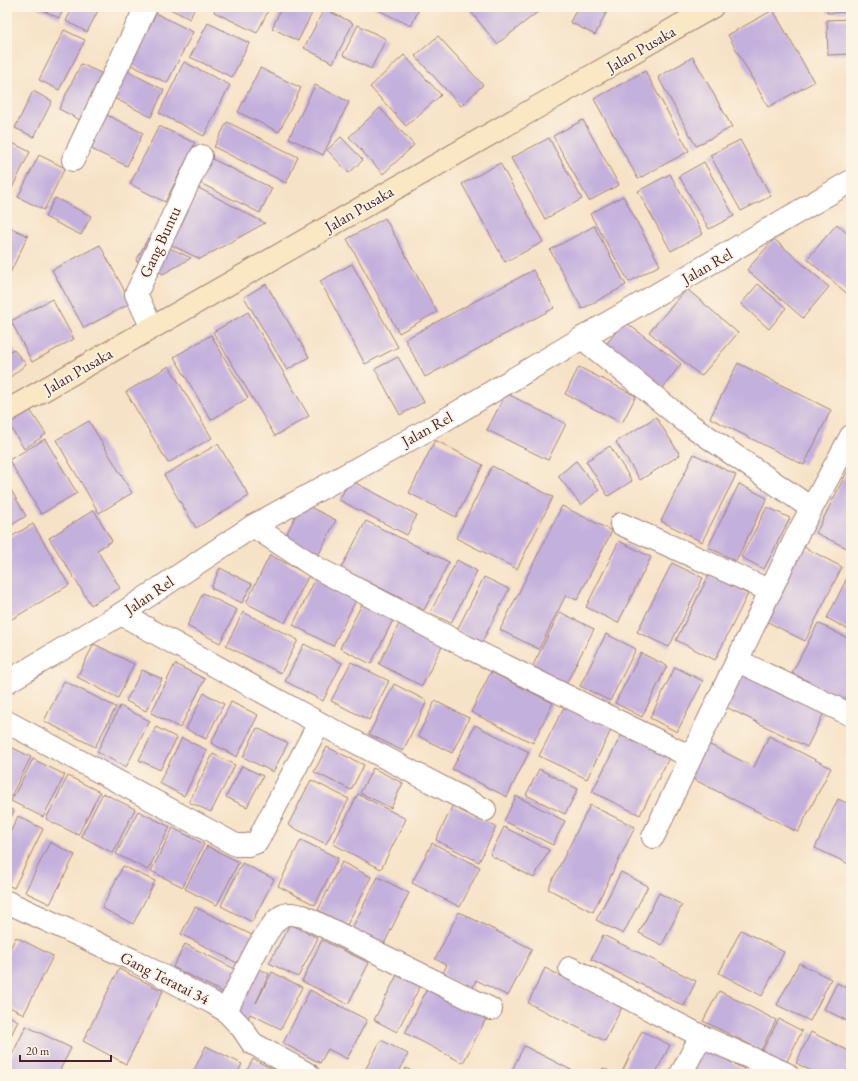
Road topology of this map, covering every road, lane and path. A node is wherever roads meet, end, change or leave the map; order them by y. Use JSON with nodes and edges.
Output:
{"nodes":[{"id":1,"x":146,"y":7,"type":"edge"},
{"id":2,"x":712,"y":7,"type":"edge"},
{"id":3,"x":201,"y":156,"type":"dead end"},
{"id":4,"x":73,"y":160,"type":"dead end"},
{"id":5,"x":851,"y":181,"type":"edge"},
{"id":6,"x":152,"y":328,"type":"junction"},
{"id":7,"x":582,"y":338,"type":"junction"},
{"id":8,"x":7,"y":412,"type":"edge"},
{"id":9,"x":851,"y":436,"type":"edge"},
{"id":10,"x":811,"y":508,"type":"junction"},
{"id":11,"x":621,"y":524,"type":"dead end"},
{"id":12,"x":253,"y":526,"type":"junction"},
{"id":13,"x":770,"y":591,"type":"junction"},
{"id":14,"x":121,"y":614,"type":"junction"},
{"id":15,"x":738,"y":661,"type":"junction"},
{"id":16,"x":7,"y":682,"type":"edge"},
{"id":17,"x":851,"y":715,"type":"edge"},
{"id":18,"x":7,"y":722,"type":"edge"},
{"id":19,"x":319,"y":723,"type":"junction"},
{"id":20,"x":691,"y":757,"type":"junction"},
{"id":21,"x":485,"y":810,"type":"dead end"},
{"id":22,"x":653,"y":837,"type":"dead end"},
{"id":23,"x":7,"y":902,"type":"edge"},
{"id":24,"x":570,"y":968,"type":"dead end"},
{"id":25,"x":491,"y":1009,"type":"dead end"},
{"id":26,"x":226,"y":1011,"type":"junction"},
{"id":27,"x":701,"y":1036,"type":"junction"},
{"id":28,"x":308,"y":1074,"type":"edge"},
{"id":29,"x":681,"y":1074,"type":"edge"},
{"id":30,"x":787,"y":1074,"type":"edge"}],
"edges":[{"from":1,"to":4,"type":"street"},
{"from":2,"to":6,"type":"main road","name":"Jalan Pusaka"},
{"from":3,"to":6,"type":"street","name":"Gang Buntu"},
{"from":5,"to":7,"type":"street","name":"Jalan Rel"},
{"from":6,"to":8,"type":"main road","name":"Jalan Pusaka"},
{"from":7,"to":10,"type":"street"},
{"from":7,"to":12,"type":"street","name":"Jalan Rel"},
{"from":9,"to":10,"type":"street"},
{"from":10,"to":13,"type":"street"},
{"from":11,"to":13,"type":"street"},
{"from":12,"to":14,"type":"street","name":"Jalan Rel"},
{"from":12,"to":20,"type":"street"},
{"from":13,"to":15,"type":"street"},
{"from":14,"to":16,"type":"street","name":"Jalan Rel"},
{"from":14,"to":19,"type":"street"},
{"from":15,"to":17,"type":"street"},
{"from":15,"to":20,"type":"street"},
{"from":18,"to":19,"type":"street"},
{"from":19,"to":21,"type":"street"},
{"from":20,"to":22,"type":"street"},
{"from":23,"to":26,"type":"street","name":"Gang Teratai 34"},
{"from":24,"to":27,"type":"street"},
{"from":25,"to":26,"type":"street"},
{"from":26,"to":28,"type":"street","name":"Gang Teratai 34"},
{"from":27,"to":29,"type":"street"},
{"from":27,"to":30,"type":"street"}]}
